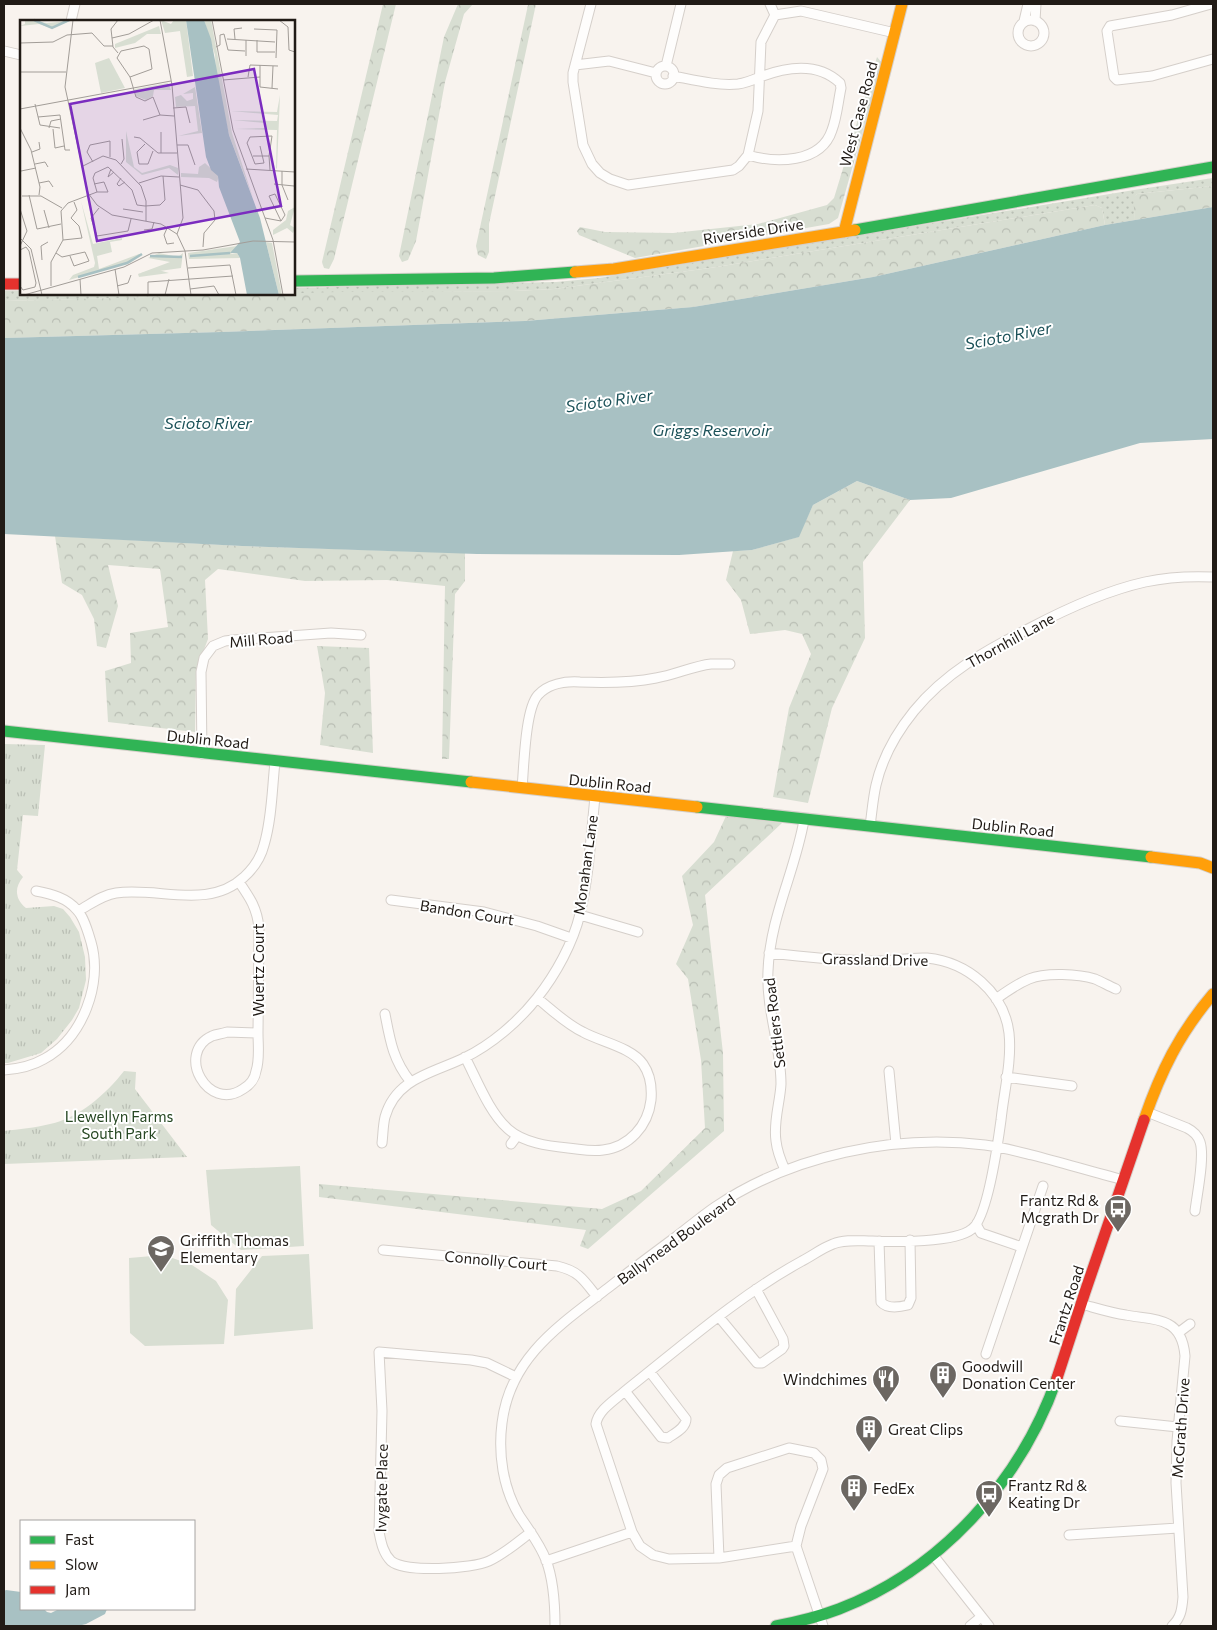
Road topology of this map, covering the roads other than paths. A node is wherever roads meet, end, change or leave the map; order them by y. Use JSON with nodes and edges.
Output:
{"nodes":[{"id":1,"x":75,"y":4,"type":"edge"},
{"id":2,"x":591,"y":4,"type":"edge"},
{"id":3,"x":681,"y":4,"type":"edge"},
{"id":4,"x":770,"y":4,"type":"edge"},
{"id":5,"x":902,"y":4,"type":"edge"},
{"id":6,"x":1028,"y":4,"type":"edge"},
{"id":7,"x":1036,"y":4,"type":"edge"},
{"id":8,"x":1211,"y":4,"type":"edge"},
{"id":9,"x":775,"y":15,"type":"junction"},
{"id":10,"x":71,"y":20,"type":"edge"},
{"id":11,"x":1035,"y":21,"type":"junction"},
{"id":12,"x":1024,"y":22,"type":"junction"},
{"id":13,"x":895,"y":32,"type":"junction"},
{"id":14,"x":4,"y":51,"type":"edge"},
{"id":15,"x":20,"y":55,"type":"edge"},
{"id":16,"x":1213,"y":59,"type":"edge"},
{"id":17,"x":575,"y":65,"type":"junction"},
{"id":18,"x":666,"y":66,"type":"junction"},
{"id":19,"x":656,"y":73,"type":"junction"},
{"id":20,"x":673,"y":76,"type":"junction"},
{"id":21,"x":760,"y":77,"type":"junction"},
{"id":22,"x":748,"y":155,"type":"junction"},
{"id":23,"x":1213,"y":167,"type":"edge"},
{"id":24,"x":844,"y":232,"type":"junction"},
{"id":25,"x":295,"y":281,"type":"edge"},
{"id":26,"x":4,"y":284,"type":"edge"},
{"id":27,"x":20,"y":284,"type":"edge"},
{"id":28,"x":1213,"y":576,"type":"edge"},
{"id":29,"x":361,"y":635,"type":"dead end"},
{"id":30,"x":730,"y":664,"type":"dead end"},
{"id":31,"x":4,"y":731,"type":"edge"},
{"id":32,"x":202,"y":754,"type":"junction"},
{"id":33,"x":275,"y":762,"type":"junction"},
{"id":34,"x":522,"y":788,"type":"junction"},
{"id":35,"x":595,"y":797,"type":"junction"},
{"id":36,"x":804,"y":820,"type":"junction"},
{"id":37,"x":870,"y":826,"type":"junction"},
{"id":38,"x":1213,"y":868,"type":"edge"},
{"id":39,"x":239,"y":882,"type":"junction"},
{"id":40,"x":36,"y":891,"type":"dead end"},
{"id":41,"x":391,"y":900,"type":"dead end"},
{"id":42,"x":78,"y":911,"type":"junction"},
{"id":43,"x":580,"y":915,"type":"junction"},
{"id":44,"x":638,"y":932,"type":"dead end"},
{"id":45,"x":571,"y":938,"type":"junction"},
{"id":46,"x":770,"y":953,"type":"junction"},
{"id":47,"x":1116,"y":989,"type":"dead end"},
{"id":48,"x":537,"y":998,"type":"junction"},
{"id":49,"x":996,"y":999,"type":"junction"},
{"id":50,"x":1211,"y":1000,"type":"edge"},
{"id":51,"x":385,"y":1014,"type":"dead end"},
{"id":52,"x":258,"y":1033,"type":"junction"},
{"id":53,"x":465,"y":1057,"type":"junction"},
{"id":54,"x":4,"y":1070,"type":"edge"},
{"id":55,"x":889,"y":1070,"type":"dead end"},
{"id":56,"x":1006,"y":1077,"type":"junction"},
{"id":57,"x":410,"y":1081,"type":"junction"},
{"id":58,"x":1072,"y":1086,"type":"dead end"},
{"id":59,"x":1147,"y":1112,"type":"junction"},
{"id":60,"x":517,"y":1136,"type":"junction"},
{"id":61,"x":382,"y":1143,"type":"dead end"},
{"id":62,"x":510,"y":1144,"type":"dead end"},
{"id":63,"x":896,"y":1144,"type":"junction"},
{"id":64,"x":998,"y":1147,"type":"junction"},
{"id":65,"x":785,"y":1170,"type":"junction"},
{"id":66,"x":1124,"y":1180,"type":"junction"},
{"id":67,"x":1044,"y":1186,"type":"dead end"},
{"id":68,"x":1195,"y":1211,"type":"dead end"},
{"id":69,"x":977,"y":1223,"type":"junction"},
{"id":70,"x":910,"y":1240,"type":"junction"},
{"id":71,"x":879,"y":1241,"type":"junction"},
{"id":72,"x":1022,"y":1247,"type":"junction"},
{"id":73,"x":383,"y":1250,"type":"dead end"},
{"id":74,"x":756,"y":1289,"type":"junction"},
{"id":75,"x":597,"y":1297,"type":"junction"},
{"id":76,"x":1081,"y":1304,"type":"junction"},
{"id":77,"x":719,"y":1317,"type":"junction"},
{"id":78,"x":1190,"y":1324,"type":"dead end"},
{"id":79,"x":1178,"y":1333,"type":"junction"},
{"id":80,"x":986,"y":1354,"type":"dead end"},
{"id":81,"x":650,"y":1372,"type":"junction"},
{"id":82,"x":516,"y":1377,"type":"junction"},
{"id":83,"x":625,"y":1391,"type":"junction"},
{"id":84,"x":1120,"y":1421,"type":"dead end"},
{"id":85,"x":1178,"y":1427,"type":"junction"},
{"id":86,"x":1178,"y":1528,"type":"junction"},
{"id":87,"x":531,"y":1532,"type":"junction"},
{"id":88,"x":632,"y":1532,"type":"junction"},
{"id":89,"x":1069,"y":1535,"type":"dead end"},
{"id":90,"x":796,"y":1546,"type":"junction"},
{"id":91,"x":933,"y":1555,"type":"junction"},
{"id":92,"x":719,"y":1558,"type":"junction"},
{"id":93,"x":546,"y":1561,"type":"junction"},
{"id":94,"x":981,"y":1617,"type":"junction"},
{"id":95,"x":821,"y":1622,"type":"edge"},
{"id":96,"x":555,"y":1626,"type":"edge"},
{"id":97,"x":776,"y":1626,"type":"edge"},
{"id":98,"x":970,"y":1626,"type":"edge"},
{"id":99,"x":989,"y":1626,"type":"edge"},
{"id":100,"x":1173,"y":1626,"type":"edge"}],
"edges":[{"from":1,"to":10,"type":"street"},
{"from":2,"to":17,"type":"street"},
{"from":3,"to":18,"type":"street"},
{"from":4,"to":9,"type":"street"},
{"from":5,"to":13,"type":"main road","name":"West Case Road"},
{"from":6,"to":12,"type":"street"},
{"from":7,"to":11,"type":"street"},
{"from":8,"to":16,"type":"street"},
{"from":9,"to":13,"type":"street"},
{"from":9,"to":21,"type":"street"},
{"from":11,"to":12,"type":"street"},
{"from":11,"to":12,"type":"street"},
{"from":13,"to":24,"type":"main road","name":"West Case Road"},
{"from":14,"to":15,"type":"street"},
{"from":17,"to":19,"type":"street"},
{"from":17,"to":22,"type":"street"},
{"from":18,"to":19,"type":"street"},
{"from":18,"to":20,"type":"street"},
{"from":19,"to":20,"type":"street"},
{"from":20,"to":21,"type":"street"},
{"from":21,"to":22,"type":"street"},
{"from":21,"to":22,"type":"street"},
{"from":23,"to":24,"type":"main road","name":"Riverside Drive"},
{"from":24,"to":25,"type":"main road","name":"Riverside Drive"},
{"from":26,"to":27,"type":"main road"},
{"from":28,"to":37,"type":"street","name":"Thornhill Lane"},
{"from":29,"to":32,"type":"street","name":"Mill Road"},
{"from":30,"to":34,"type":"street"},
{"from":31,"to":32,"type":"main road","name":"Dublin Road"},
{"from":32,"to":33,"type":"main road","name":"Dublin Road"},
{"from":33,"to":34,"type":"main road","name":"Dublin Road"},
{"from":33,"to":39,"type":"street"},
{"from":34,"to":35,"type":"main road","name":"Dublin Road"},
{"from":35,"to":36,"type":"main road","name":"Dublin Road"},
{"from":35,"to":43,"type":"street","name":"Monahan Lane"},
{"from":36,"to":37,"type":"main road","name":"Dublin Road"},
{"from":36,"to":46,"type":"street","name":"Settlers Road"},
{"from":37,"to":38,"type":"main road","name":"Dublin Road"},
{"from":39,"to":42,"type":"street"},
{"from":39,"to":52,"type":"street","name":"Wuertz Court"},
{"from":40,"to":42,"type":"street"},
{"from":41,"to":45,"type":"street","name":"Bandon Court"},
{"from":42,"to":54,"type":"street"},
{"from":43,"to":44,"type":"street"},
{"from":43,"to":45,"type":"street","name":"Monahan Lane"},
{"from":45,"to":48,"type":"street","name":"Monahan Lane"},
{"from":46,"to":49,"type":"street","name":"Grassland Drive"},
{"from":46,"to":65,"type":"street","name":"Settlers Road"},
{"from":47,"to":49,"type":"street"},
{"from":48,"to":53,"type":"street","name":"Monahan Lane"},
{"from":48,"to":60,"type":"street"},
{"from":49,"to":56,"type":"street","name":"Grassland Drive"},
{"from":50,"to":59,"type":"main road","name":"Frantz Road"},
{"from":51,"to":57,"type":"street"},
{"from":52,"to":52,"type":"street","name":"Wuertz Court"},
{"from":53,"to":57,"type":"street","name":"Monahan Lane"},
{"from":53,"to":60,"type":"street"},
{"from":55,"to":63,"type":"street"},
{"from":56,"to":58,"type":"street"},
{"from":56,"to":64,"type":"street","name":"Grassland Drive"},
{"from":57,"to":61,"type":"street","name":"Monahan Lane"},
{"from":59,"to":66,"type":"main road","name":"Frantz Road"},
{"from":59,"to":68,"type":"street"},
{"from":60,"to":62,"type":"street"},
{"from":63,"to":64,"type":"street","name":"Ballymead Boulevard"},
{"from":63,"to":65,"type":"street","name":"Ballymead Boulevard"},
{"from":64,"to":66,"type":"street","name":"Ballymead Boulevard"},
{"from":64,"to":69,"type":"street","name":"Grassland Drive"},
{"from":65,"to":75,"type":"street","name":"Ballymead Boulevard"},
{"from":66,"to":76,"type":"main road","name":"Frantz Road"},
{"from":67,"to":72,"type":"street"},
{"from":69,"to":70,"type":"street"},
{"from":69,"to":72,"type":"street"},
{"from":70,"to":71,"type":"street"},
{"from":70,"to":71,"type":"street"},
{"from":71,"to":74,"type":"street"},
{"from":72,"to":80,"type":"street"},
{"from":73,"to":75,"type":"street","name":"Connolly Court"},
{"from":74,"to":77,"type":"street"},
{"from":74,"to":77,"type":"street"},
{"from":75,"to":82,"type":"street","name":"Ballymead Boulevard"},
{"from":76,"to":79,"type":"street"},
{"from":76,"to":91,"type":"main road","name":"Frantz Road"},
{"from":77,"to":81,"type":"street"},
{"from":78,"to":79,"type":"street"},
{"from":79,"to":85,"type":"street","name":"McGrath Drive"},
{"from":81,"to":83,"type":"street"},
{"from":81,"to":83,"type":"street"},
{"from":82,"to":87,"type":"street","name":"Ballymead Boulevard"},
{"from":82,"to":87,"type":"street","name":"Ivygate Place"},
{"from":83,"to":88,"type":"street"},
{"from":84,"to":85,"type":"street"},
{"from":85,"to":86,"type":"street","name":"McGrath Drive"},
{"from":86,"to":89,"type":"street"},
{"from":86,"to":100,"type":"street","name":"McGrath Drive"},
{"from":87,"to":93,"type":"street","name":"Ballymead Boulevard"},
{"from":88,"to":92,"type":"street"},
{"from":88,"to":93,"type":"street"},
{"from":90,"to":92,"type":"street"},
{"from":90,"to":92,"type":"street"},
{"from":90,"to":95,"type":"street"},
{"from":91,"to":94,"type":"street"},
{"from":91,"to":95,"type":"main road","name":"Frantz Road"},
{"from":93,"to":96,"type":"street","name":"Ballymead Boulevard"},
{"from":94,"to":98,"type":"street"},
{"from":94,"to":99,"type":"street"},
{"from":95,"to":97,"type":"main road","name":"Frantz Road"}]}
